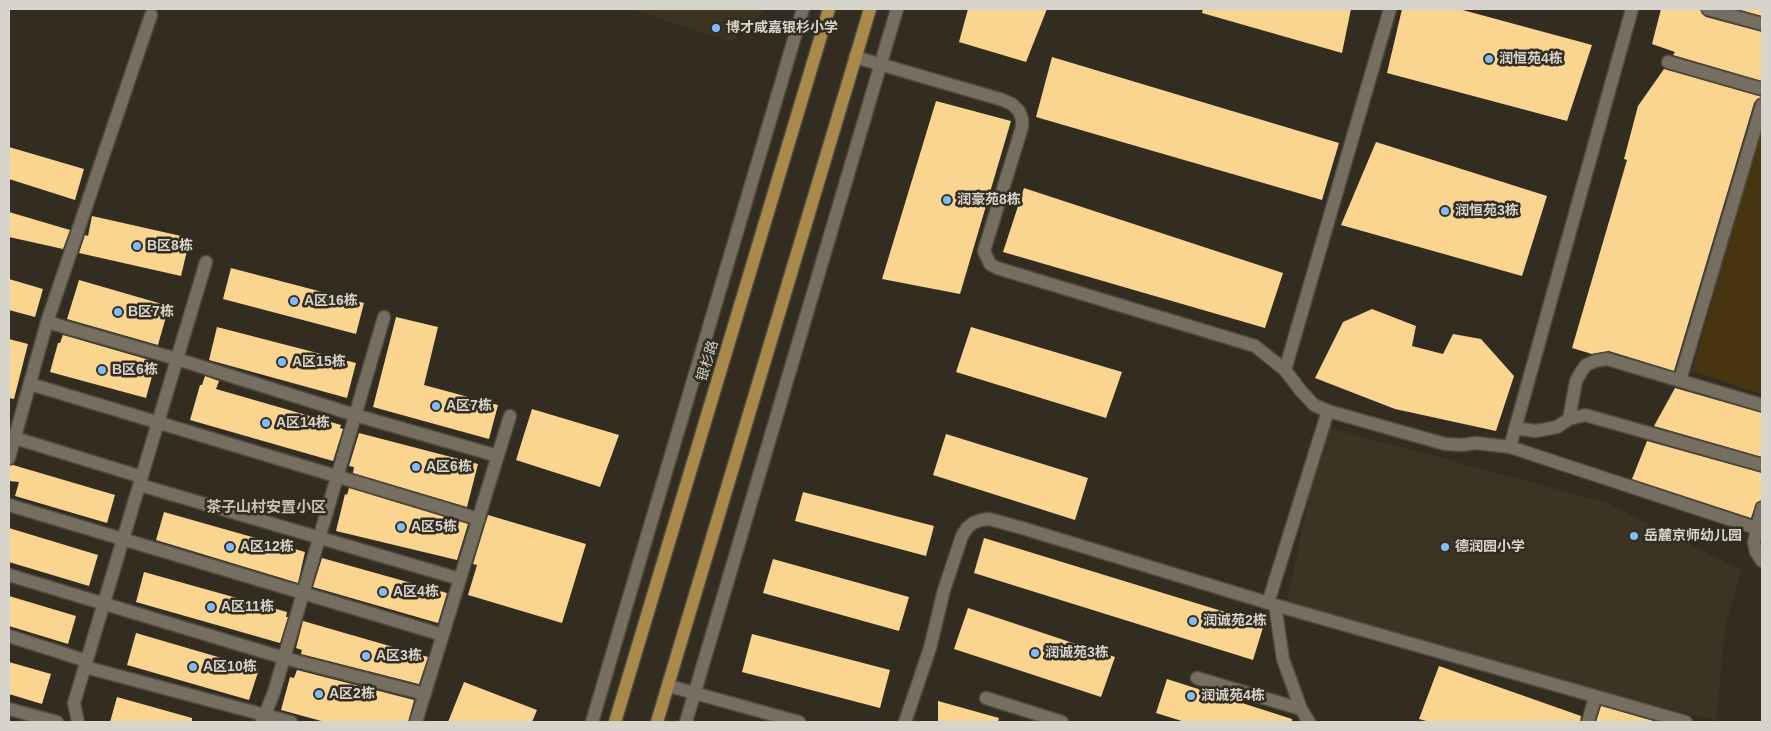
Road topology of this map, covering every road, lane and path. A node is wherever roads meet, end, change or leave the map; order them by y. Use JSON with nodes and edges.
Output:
{"nodes":[{"id":1,"x":803,"y":9,"type":"edge"},
{"id":2,"x":829,"y":9,"type":"edge"},
{"id":3,"x":870,"y":9,"type":"edge"},
{"id":4,"x":897,"y":9,"type":"edge"},
{"id":5,"x":1390,"y":9,"type":"edge"},
{"id":6,"x":1632,"y":9,"type":"edge"},
{"id":7,"x":1708,"y":9,"type":"edge"},
{"id":8,"x":151,"y":15,"type":"dead end"},
{"id":9,"x":1762,"y":24,"type":"edge"},
{"id":10,"x":855,"y":57,"type":"junction"},
{"id":11,"x":1668,"y":62,"type":"dead end"},
{"id":12,"x":880,"y":64,"type":"junction"},
{"id":13,"x":1762,"y":88,"type":"edge"},
{"id":14,"x":1762,"y":105,"type":"edge"},
{"id":15,"x":206,"y":262,"type":"dead end"},
{"id":16,"x":384,"y":316,"type":"dead end"},
{"id":17,"x":47,"y":322,"type":"junction"},
{"id":18,"x":177,"y":359,"type":"junction"},
{"id":19,"x":1285,"y":370,"type":"junction"},
{"id":20,"x":1680,"y":380,"type":"junction"},
{"id":21,"x":30,"y":384,"type":"junction"},
{"id":22,"x":1762,"y":405,"type":"edge"},
{"id":23,"x":1328,"y":411,"type":"junction"},
{"id":24,"x":355,"y":414,"type":"junction"},
{"id":25,"x":510,"y":416,"type":"dead end"},
{"id":26,"x":1569,"y":419,"type":"junction"},
{"id":27,"x":158,"y":422,"type":"junction"},
{"id":28,"x":1515,"y":428,"type":"junction"},
{"id":29,"x":14,"y":438,"type":"junction"},
{"id":30,"x":1510,"y":447,"type":"junction"},
{"id":31,"x":498,"y":456,"type":"junction"},
{"id":32,"x":9,"y":458,"type":"edge"},
{"id":33,"x":1762,"y":464,"type":"edge"},
{"id":34,"x":337,"y":476,"type":"junction"},
{"id":35,"x":141,"y":481,"type":"junction"},
{"id":36,"x":9,"y":505,"type":"edge"},
{"id":37,"x":1762,"y":508,"type":"edge"},
{"id":38,"x":479,"y":519,"type":"junction"},
{"id":39,"x":1759,"y":529,"type":"edge"},
{"id":40,"x":319,"y":538,"type":"junction"},
{"id":41,"x":123,"y":540,"type":"junction"},
{"id":42,"x":1762,"y":561,"type":"edge"},
{"id":43,"x":9,"y":575,"type":"edge"},
{"id":44,"x":460,"y":579,"type":"junction"},
{"id":45,"x":303,"y":594,"type":"junction"},
{"id":46,"x":104,"y":604,"type":"junction"},
{"id":47,"x":1271,"y":604,"type":"junction"},
{"id":48,"x":443,"y":635,"type":"junction"},
{"id":49,"x":9,"y":636,"type":"edge"},
{"id":50,"x":284,"y":658,"type":"junction"},
{"id":51,"x":86,"y":664,"type":"junction"},
{"id":52,"x":1197,"y":678,"type":"dead end"},
{"id":53,"x":669,"y":686,"type":"junction"},
{"id":54,"x":425,"y":694,"type":"junction"},
{"id":55,"x":695,"y":694,"type":"junction"},
{"id":56,"x":1595,"y":697,"type":"junction"},
{"id":57,"x":986,"y":698,"type":"dead end"},
{"id":58,"x":74,"y":703,"type":"junction"},
{"id":59,"x":9,"y":708,"type":"edge"},
{"id":60,"x":1302,"y":709,"type":"junction"},
{"id":61,"x":263,"y":719,"type":"edge"},
{"id":62,"x":56,"y":722,"type":"edge"},
{"id":63,"x":78,"y":722,"type":"edge"},
{"id":64,"x":291,"y":722,"type":"edge"},
{"id":65,"x":416,"y":722,"type":"edge"},
{"id":66,"x":592,"y":722,"type":"edge"},
{"id":67,"x":615,"y":722,"type":"edge"},
{"id":68,"x":657,"y":722,"type":"edge"},
{"id":69,"x":686,"y":722,"type":"edge"},
{"id":70,"x":799,"y":722,"type":"edge"},
{"id":71,"x":905,"y":722,"type":"edge"},
{"id":72,"x":1062,"y":722,"type":"edge"},
{"id":73,"x":1309,"y":722,"type":"edge"},
{"id":74,"x":1588,"y":722,"type":"edge"},
{"id":75,"x":1686,"y":722,"type":"edge"}],
"edges":[{"from":1,"to":66,"type":"street","name":"银杉路"},
{"from":2,"to":67,"type":"main road","name":"银杉路"},
{"from":3,"to":10,"type":"main road"},
{"from":4,"to":12,"type":"street"},
{"from":5,"to":19,"type":"street"},
{"from":6,"to":28,"type":"street"},
{"from":7,"to":9,"type":"street"},
{"from":8,"to":17,"type":"street"},
{"from":10,"to":12,"type":"street"},
{"from":10,"to":53,"type":"main road"},
{"from":11,"to":13,"type":"street"},
{"from":12,"to":19,"type":"street"},
{"from":12,"to":55,"type":"street"},
{"from":14,"to":20,"type":"street"},
{"from":15,"to":18,"type":"street"},
{"from":16,"to":24,"type":"street"},
{"from":17,"to":18,"type":"street"},
{"from":17,"to":21,"type":"street"},
{"from":18,"to":24,"type":"street"},
{"from":18,"to":27,"type":"street"},
{"from":19,"to":23,"type":"street"},
{"from":20,"to":22,"type":"street"},
{"from":20,"to":26,"type":"street"},
{"from":21,"to":27,"type":"street"},
{"from":21,"to":29,"type":"street"},
{"from":23,"to":30,"type":"street"},
{"from":23,"to":47,"type":"street"},
{"from":24,"to":31,"type":"street"},
{"from":24,"to":34,"type":"street"},
{"from":25,"to":31,"type":"street"},
{"from":26,"to":28,"type":"street"},
{"from":26,"to":33,"type":"street"},
{"from":27,"to":34,"type":"street"},
{"from":27,"to":35,"type":"street"},
{"from":28,"to":30,"type":"street"},
{"from":29,"to":32,"type":"street"},
{"from":29,"to":35,"type":"street"},
{"from":30,"to":39,"type":"street"},
{"from":31,"to":38,"type":"street"},
{"from":34,"to":38,"type":"street"},
{"from":34,"to":40,"type":"street"},
{"from":35,"to":40,"type":"street"},
{"from":35,"to":41,"type":"street"},
{"from":36,"to":41,"type":"street"},
{"from":37,"to":39,"type":"street"},
{"from":38,"to":44,"type":"street"},
{"from":39,"to":42,"type":"street"},
{"from":40,"to":44,"type":"street"},
{"from":40,"to":45,"type":"street"},
{"from":41,"to":45,"type":"street"},
{"from":41,"to":46,"type":"street"},
{"from":43,"to":46,"type":"street"},
{"from":44,"to":48,"type":"street"},
{"from":45,"to":48,"type":"street"},
{"from":45,"to":50,"type":"street"},
{"from":46,"to":50,"type":"street"},
{"from":46,"to":51,"type":"street"},
{"from":47,"to":56,"type":"street"},
{"from":47,"to":60,"type":"street"},
{"from":47,"to":71,"type":"street"},
{"from":48,"to":54,"type":"street"},
{"from":49,"to":51,"type":"street"},
{"from":50,"to":54,"type":"street"},
{"from":50,"to":61,"type":"street"},
{"from":51,"to":58,"type":"street"},
{"from":51,"to":61,"type":"street"},
{"from":52,"to":60,"type":"street"},
{"from":53,"to":55,"type":"street"},
{"from":53,"to":68,"type":"main road"},
{"from":54,"to":65,"type":"street"},
{"from":55,"to":69,"type":"street"},
{"from":55,"to":70,"type":"street"},
{"from":56,"to":74,"type":"street"},
{"from":56,"to":75,"type":"street"},
{"from":57,"to":72,"type":"street"},
{"from":58,"to":62,"type":"street"},
{"from":58,"to":63,"type":"street"},
{"from":59,"to":62,"type":"street"},
{"from":60,"to":73,"type":"street"},
{"from":61,"to":64,"type":"street"}]}
